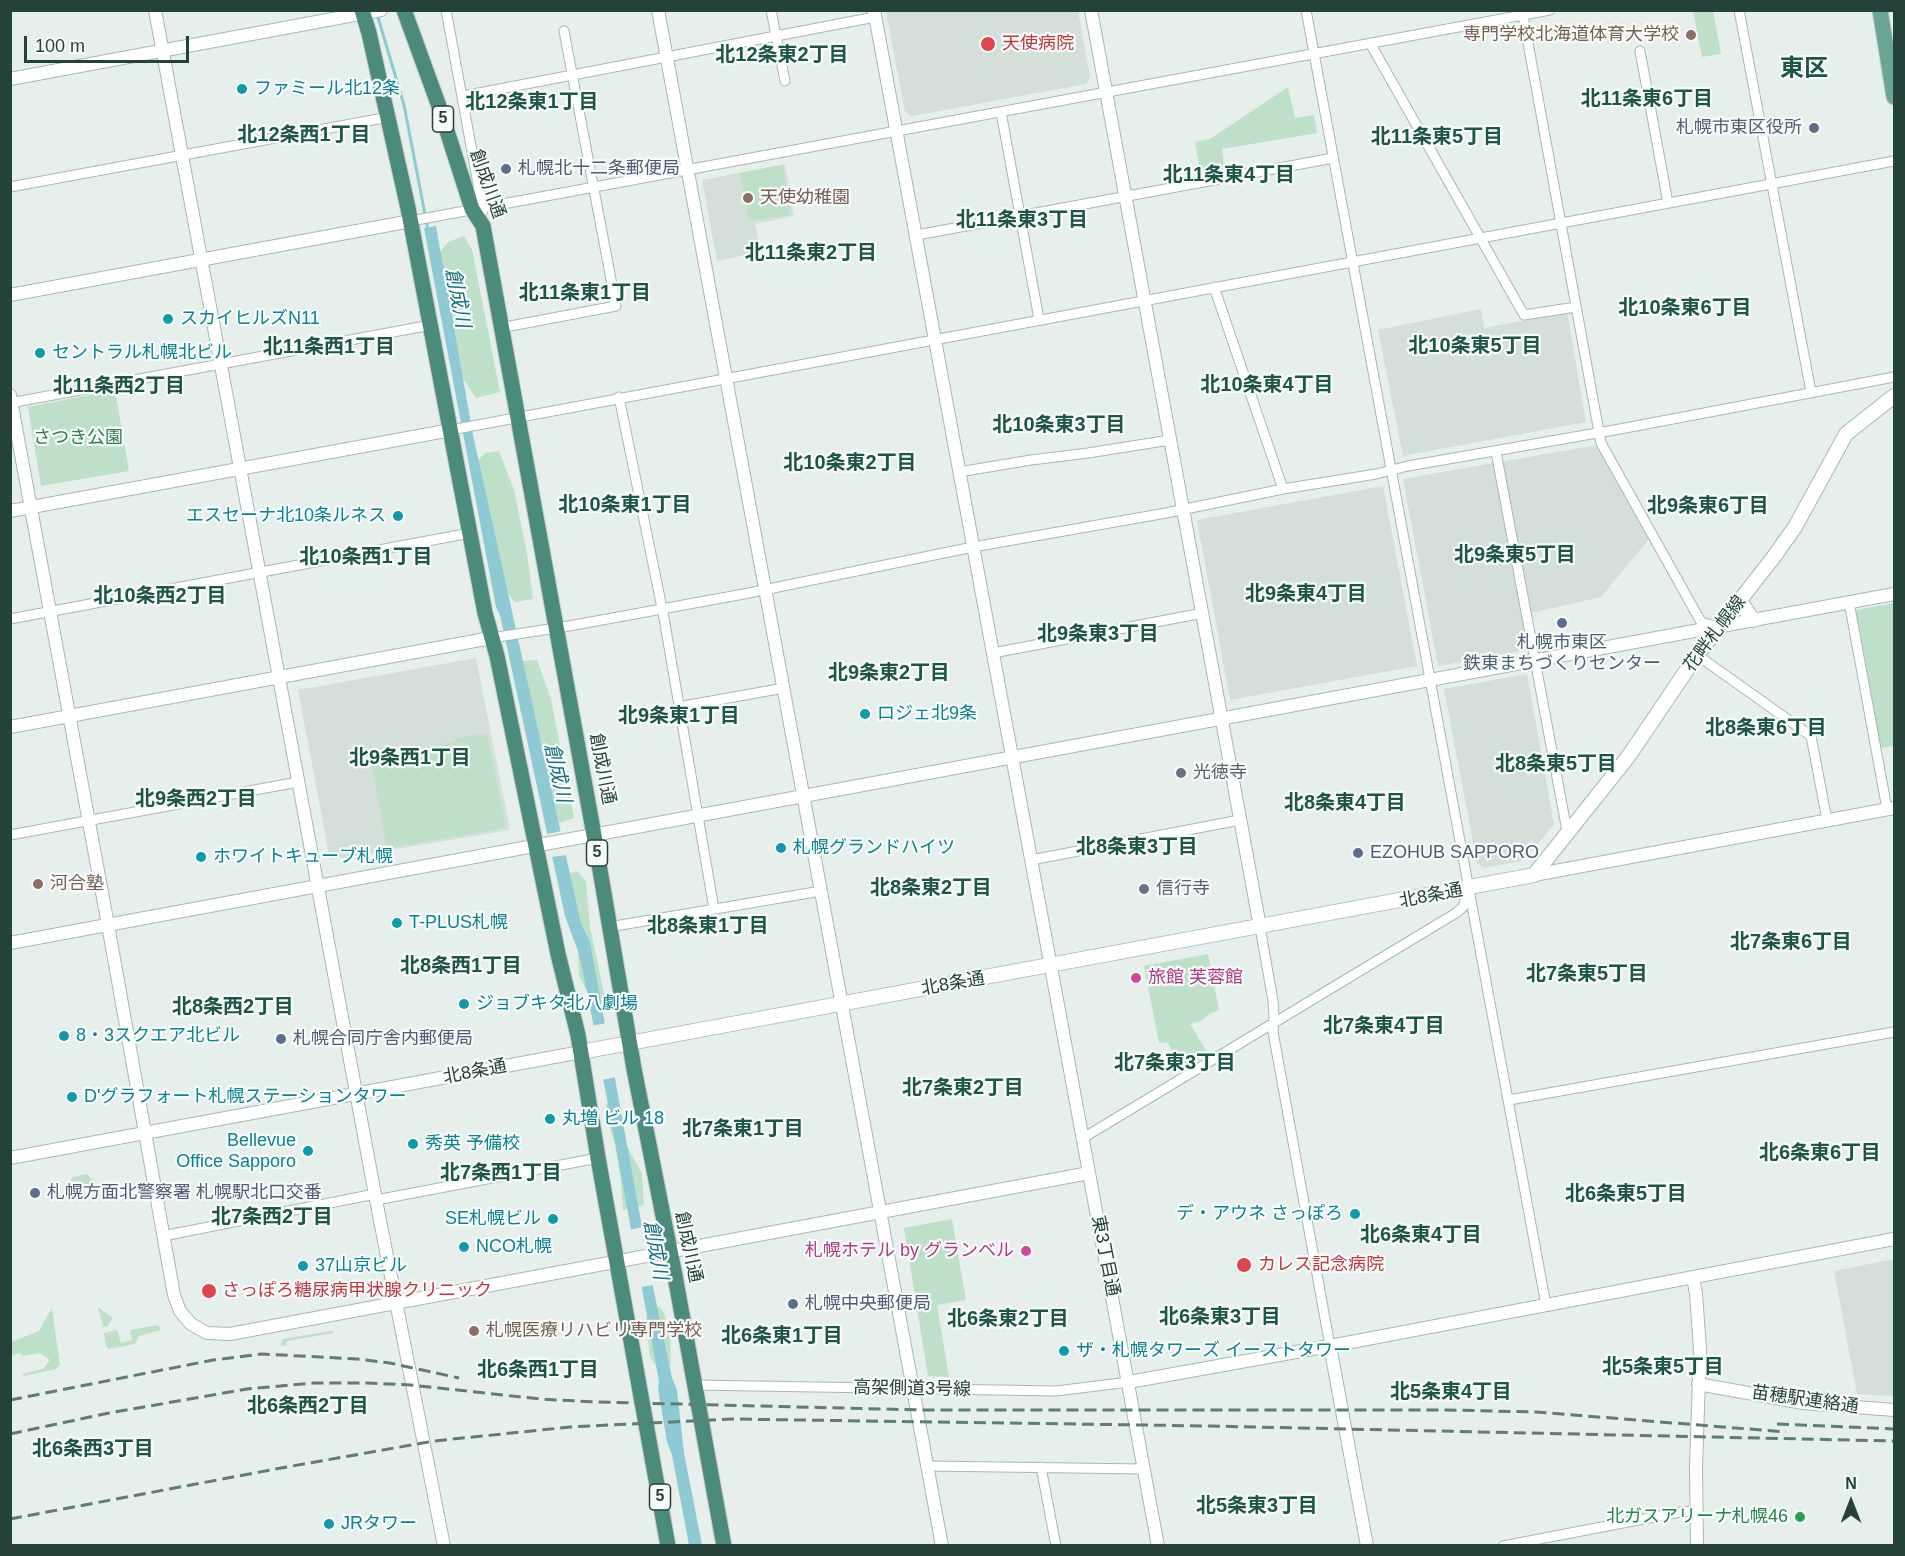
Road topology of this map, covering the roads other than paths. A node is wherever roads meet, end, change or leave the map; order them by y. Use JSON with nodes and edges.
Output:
{"nodes":[{"id":1,"x":155,"y":10,"type":"edge"},
{"id":2,"x":404,"y":10,"type":"edge"},
{"id":3,"x":446,"y":10,"type":"edge"},
{"id":4,"x":658,"y":10,"type":"edge"},
{"id":5,"x":771,"y":10,"type":"edge"},
{"id":6,"x":1091,"y":10,"type":"edge"},
{"id":7,"x":1306,"y":10,"type":"edge"},
{"id":8,"x":1550,"y":10,"type":"edge"},
{"id":9,"x":1739,"y":10,"type":"edge"},
{"id":10,"x":1880,"y":10,"type":"edge"},
{"id":11,"x":370,"y":12,"type":"edge"},
{"id":12,"x":1523,"y":13,"type":"edge"},
{"id":13,"x":875,"y":14,"type":"edge"},
{"id":14,"x":564,"y":31,"type":"dead end"},
{"id":15,"x":776,"y":37,"type":"junction"},
{"id":16,"x":1370,"y":43,"type":"junction"},
{"id":17,"x":163,"y":51,"type":"junction"},
{"id":18,"x":1640,"y":51,"type":"dead end"},
{"id":19,"x":1314,"y":53,"type":"junction"},
{"id":20,"x":666,"y":57,"type":"junction"},
{"id":21,"x":573,"y":75,"type":"junction"},
{"id":22,"x":10,"y":79,"type":"edge"},
{"id":23,"x":784,"y":81,"type":"dead end"},
{"id":24,"x":1106,"y":92,"type":"junction"},
{"id":25,"x":463,"y":96,"type":"junction"},
{"id":26,"x":1894,"y":97,"type":"edge"},
{"id":27,"x":1001,"y":112,"type":"junction"},
{"id":28,"x":389,"y":117,"type":"junction"},
{"id":29,"x":897,"y":131,"type":"junction"},
{"id":30,"x":182,"y":155,"type":"junction"},
{"id":31,"x":1333,"y":158,"type":"junction"},
{"id":32,"x":1894,"y":161,"type":"edge"},
{"id":33,"x":688,"y":170,"type":"junction"},
{"id":34,"x":1771,"y":185,"type":"junction"},
{"id":35,"x":10,"y":187,"type":"edge"},
{"id":36,"x":594,"y":187,"type":"junction"},
{"id":37,"x":1125,"y":197,"type":"junction"},
{"id":38,"x":1668,"y":203,"type":"junction"},
{"id":39,"x":478,"y":209,"type":"junction"},
{"id":40,"x":1020,"y":215,"type":"junction"},
{"id":41,"x":416,"y":220,"type":"junction"},
{"id":42,"x":1562,"y":223,"type":"junction"},
{"id":43,"x":917,"y":235,"type":"junction"},
{"id":44,"x":1481,"y":239,"type":"junction"},
{"id":45,"x":202,"y":260,"type":"junction"},
{"id":46,"x":1353,"y":261,"type":"junction"},
{"id":47,"x":1214,"y":287,"type":"junction"},
{"id":48,"x":10,"y":295,"type":"edge"},
{"id":49,"x":1144,"y":302,"type":"junction"},
{"id":50,"x":1576,"y":307,"type":"junction"},
{"id":51,"x":1039,"y":319,"type":"junction"},
{"id":52,"x":431,"y":326,"type":"junction"},
{"id":53,"x":500,"y":328,"type":"junction"},
{"id":54,"x":935,"y":338,"type":"junction"},
{"id":55,"x":221,"y":364,"type":"junction"},
{"id":56,"x":1894,"y":377,"type":"edge"},
{"id":57,"x":726,"y":378,"type":"junction"},
{"id":58,"x":1811,"y":392,"type":"junction"},
{"id":59,"x":1894,"y":396,"type":"edge"},
{"id":60,"x":619,"y":397,"type":"junction"},
{"id":61,"x":11,"y":401,"type":"edge"},
{"id":62,"x":517,"y":417,"type":"junction"},
{"id":63,"x":456,"y":429,"type":"junction"},
{"id":64,"x":1599,"y":432,"type":"junction"},
{"id":65,"x":1170,"y":440,"type":"junction"},
{"id":66,"x":1496,"y":452,"type":"junction"},
{"id":67,"x":240,"y":468,"type":"junction"},
{"id":68,"x":1393,"y":469,"type":"junction"},
{"id":69,"x":959,"y":472,"type":"junction"},
{"id":70,"x":1283,"y":489,"type":"junction"},
{"id":71,"x":31,"y":507,"type":"junction"},
{"id":72,"x":1183,"y":508,"type":"junction"},
{"id":73,"x":10,"y":511,"type":"edge"},
{"id":74,"x":470,"y":533,"type":"junction"},
{"id":75,"x":973,"y":547,"type":"junction"},
{"id":76,"x":259,"y":573,"type":"junction"},
{"id":77,"x":765,"y":588,"type":"junction"},
{"id":78,"x":1894,"y":594,"type":"edge"},
{"id":79,"x":1740,"y":601,"type":"junction"},
{"id":80,"x":1849,"y":602,"type":"junction"},
{"id":81,"x":661,"y":608,"type":"junction"},
{"id":82,"x":50,"y":611,"type":"junction"},
{"id":83,"x":1203,"y":613,"type":"junction"},
{"id":84,"x":10,"y":619,"type":"edge"},
{"id":85,"x":1753,"y":620,"type":"junction"},
{"id":86,"x":1718,"y":627,"type":"junction"},
{"id":87,"x":556,"y":628,"type":"junction"},
{"id":88,"x":499,"y":638,"type":"junction"},
{"id":89,"x":993,"y":653,"type":"junction"},
{"id":90,"x":1697,"y":655,"type":"junction"},
{"id":91,"x":1535,"y":660,"type":"junction"},
{"id":92,"x":279,"y":677,"type":"junction"},
{"id":93,"x":1431,"y":680,"type":"junction"},
{"id":94,"x":784,"y":688,"type":"junction"},
{"id":95,"x":678,"y":707,"type":"junction"},
{"id":96,"x":70,"y":716,"type":"junction"},
{"id":97,"x":1221,"y":718,"type":"junction"},
{"id":98,"x":10,"y":727,"type":"edge"},
{"id":99,"x":1012,"y":758,"type":"junction"},
{"id":100,"x":298,"y":782,"type":"junction"},
{"id":101,"x":803,"y":796,"type":"junction"},
{"id":102,"x":1891,"y":808,"type":"edge"},
{"id":103,"x":697,"y":815,"type":"junction"},
{"id":104,"x":89,"y":820,"type":"junction"},
{"id":105,"x":1240,"y":820,"type":"junction"},
{"id":106,"x":1827,"y":820,"type":"junction"},
{"id":107,"x":1567,"y":831,"type":"junction"},
{"id":108,"x":10,"y":835,"type":"edge"},
{"id":109,"x":594,"y":835,"type":"junction"},
{"id":110,"x":542,"y":845,"type":"junction"},
{"id":111,"x":1031,"y":860,"type":"junction"},
{"id":112,"x":1534,"y":875,"type":"junction"},
{"id":113,"x":318,"y":886,"type":"junction"},
{"id":114,"x":1469,"y":889,"type":"junction"},
{"id":115,"x":821,"y":891,"type":"junction"},
{"id":116,"x":714,"y":909,"type":"junction"},
{"id":117,"x":108,"y":925,"type":"junction"},
{"id":118,"x":609,"y":927,"type":"junction"},
{"id":119,"x":1260,"y":927,"type":"junction"},
{"id":120,"x":10,"y":943,"type":"edge"},
{"id":121,"x":1050,"y":966,"type":"junction"},
{"id":122,"x":842,"y":1004,"type":"junction"},
{"id":123,"x":1273,"y":1023,"type":"junction"},
{"id":124,"x":1894,"y":1032,"type":"edge"},
{"id":125,"x":630,"y":1044,"type":"junction"},
{"id":126,"x":587,"y":1051,"type":"junction"},
{"id":127,"x":356,"y":1094,"type":"junction"},
{"id":128,"x":1509,"y":1100,"type":"junction"},
{"id":129,"x":146,"y":1133,"type":"junction"},
{"id":130,"x":1083,"y":1138,"type":"junction"},
{"id":131,"x":10,"y":1158,"type":"edge"},
{"id":132,"x":598,"y":1158,"type":"junction"},
{"id":133,"x":1089,"y":1173,"type":"junction"},
{"id":134,"x":375,"y":1197,"type":"junction"},
{"id":135,"x":881,"y":1212,"type":"junction"},
{"id":136,"x":163,"y":1236,"type":"junction"},
{"id":137,"x":1894,"y":1239,"type":"edge"},
{"id":138,"x":669,"y":1252,"type":"junction"},
{"id":139,"x":624,"y":1260,"type":"junction"},
{"id":140,"x":1693,"y":1277,"type":"junction"},
{"id":141,"x":397,"y":1303,"type":"junction"},
{"id":142,"x":1546,"y":1305,"type":"junction"},
{"id":143,"x":1330,"y":1346,"type":"junction"},
{"id":144,"x":1129,"y":1382,"type":"junction"},
{"id":145,"x":1698,"y":1384,"type":"junction"},
{"id":146,"x":695,"y":1385,"type":"junction"},
{"id":147,"x":913,"y":1389,"type":"junction"},
{"id":148,"x":1894,"y":1410,"type":"edge"},
{"id":149,"x":927,"y":1466,"type":"junction"},
{"id":150,"x":1041,"y":1467,"type":"junction"},
{"id":151,"x":1144,"y":1469,"type":"junction"},
{"id":152,"x":1696,"y":1511,"type":"junction"},
{"id":153,"x":444,"y":1545,"type":"edge"},
{"id":154,"x":668,"y":1545,"type":"edge"},
{"id":155,"x":724,"y":1545,"type":"edge"},
{"id":156,"x":942,"y":1545,"type":"edge"},
{"id":157,"x":1056,"y":1545,"type":"edge"},
{"id":158,"x":1158,"y":1545,"type":"edge"},
{"id":159,"x":1367,"y":1545,"type":"edge"},
{"id":160,"x":1503,"y":1545,"type":"edge"},
{"id":161,"x":1697,"y":1545,"type":"edge"}],
"edges":[{"from":1,"to":17,"type":"street"},
{"from":2,"to":39,"type":"highway","name":"創成川通","number":"5"},
{"from":3,"to":25,"type":"street"},
{"from":4,"to":20,"type":"street"},
{"from":5,"to":15,"type":"street"},
{"from":6,"to":24,"type":"street"},
{"from":7,"to":19,"type":"street"},
{"from":8,"to":12,"type":"street"},
{"from":9,"to":34,"type":"street"},
{"from":10,"to":26,"type":"main road"},
{"from":11,"to":17,"type":"street"},
{"from":11,"to":28,"type":"highway","number":"5"},
{"from":12,"to":16,"type":"street"},
{"from":12,"to":42,"type":"street"},
{"from":13,"to":15,"type":"street"},
{"from":13,"to":29,"type":"street","name":"東3丁目通"},
{"from":14,"to":21,"type":"street"},
{"from":15,"to":20,"type":"street"},
{"from":15,"to":23,"type":"street"},
{"from":16,"to":19,"type":"street"},
{"from":16,"to":44,"type":"street"},
{"from":17,"to":22,"type":"street"},
{"from":17,"to":30,"type":"street"},
{"from":18,"to":38,"type":"street"},
{"from":19,"to":24,"type":"street"},
{"from":19,"to":31,"type":"street"},
{"from":20,"to":21,"type":"street"},
{"from":20,"to":33,"type":"street"},
{"from":21,"to":25,"type":"street"},
{"from":21,"to":36,"type":"street"},
{"from":24,"to":27,"type":"street"},
{"from":24,"to":37,"type":"street"},
{"from":25,"to":39,"type":"street"},
{"from":27,"to":29,"type":"street"},
{"from":27,"to":40,"type":"street"},
{"from":28,"to":30,"type":"street"},
{"from":28,"to":41,"type":"highway","number":"5"},
{"from":29,"to":33,"type":"street"},
{"from":29,"to":43,"type":"street","name":"東3丁目通"},
{"from":30,"to":35,"type":"street"},
{"from":30,"to":45,"type":"street"},
{"from":31,"to":37,"type":"street"},
{"from":31,"to":46,"type":"street"},
{"from":32,"to":34,"type":"street"},
{"from":33,"to":36,"type":"street"},
{"from":33,"to":57,"type":"street"},
{"from":34,"to":38,"type":"street"},
{"from":34,"to":58,"type":"street"},
{"from":36,"to":39,"type":"street"},
{"from":36,"to":53,"type":"street"},
{"from":37,"to":40,"type":"street"},
{"from":37,"to":49,"type":"street"},
{"from":38,"to":42,"type":"street"},
{"from":39,"to":41,"type":"street"},
{"from":39,"to":53,"type":"highway","name":"創成川通","number":"5"},
{"from":40,"to":43,"type":"street"},
{"from":40,"to":51,"type":"street"},
{"from":41,"to":45,"type":"street"},
{"from":41,"to":52,"type":"highway","number":"5"},
{"from":42,"to":44,"type":"street"},
{"from":42,"to":50,"type":"street"},
{"from":43,"to":54,"type":"street","name":"東3丁目通"},
{"from":44,"to":46,"type":"street"},
{"from":44,"to":50,"type":"street"},
{"from":45,"to":48,"type":"street"},
{"from":45,"to":55,"type":"street"},
{"from":46,"to":47,"type":"street"},
{"from":46,"to":68,"type":"street"},
{"from":47,"to":49,"type":"street"},
{"from":47,"to":70,"type":"street"},
{"from":49,"to":51,"type":"street"},
{"from":49,"to":65,"type":"street"},
{"from":50,"to":64,"type":"street"},
{"from":51,"to":54,"type":"street"},
{"from":52,"to":55,"type":"street"},
{"from":52,"to":63,"type":"highway","number":"5"},
{"from":53,"to":62,"type":"highway","name":"創成川通","number":"5"},
{"from":54,"to":57,"type":"street"},
{"from":54,"to":69,"type":"street","name":"東3丁目通"},
{"from":55,"to":61,"type":"street"},
{"from":55,"to":67,"type":"street"},
{"from":56,"to":58,"type":"street"},
{"from":57,"to":60,"type":"street"},
{"from":57,"to":77,"type":"street"},
{"from":58,"to":64,"type":"street"},
{"from":59,"to":79,"type":"main road","name":"花畔札幌線"},
{"from":60,"to":62,"type":"street"},
{"from":60,"to":81,"type":"street"},
{"from":61,"to":71,"type":"street"},
{"from":62,"to":63,"type":"street"},
{"from":62,"to":87,"type":"highway","name":"創成川通","number":"5"},
{"from":63,"to":67,"type":"street"},
{"from":63,"to":74,"type":"highway","number":"5"},
{"from":64,"to":66,"type":"street"},
{"from":64,"to":86,"type":"street"},
{"from":65,"to":69,"type":"street"},
{"from":65,"to":72,"type":"street"},
{"from":66,"to":68,"type":"street"},
{"from":66,"to":91,"type":"street"},
{"from":67,"to":71,"type":"street"},
{"from":67,"to":76,"type":"street"},
{"from":68,"to":70,"type":"street"},
{"from":68,"to":93,"type":"street"},
{"from":69,"to":75,"type":"street","name":"東3丁目通"},
{"from":70,"to":72,"type":"street"},
{"from":71,"to":73,"type":"street"},
{"from":71,"to":82,"type":"street"},
{"from":72,"to":75,"type":"street"},
{"from":72,"to":83,"type":"street"},
{"from":74,"to":76,"type":"street"},
{"from":74,"to":88,"type":"highway","number":"5"},
{"from":75,"to":77,"type":"street"},
{"from":75,"to":89,"type":"street","name":"東3丁目通"},
{"from":76,"to":82,"type":"street"},
{"from":76,"to":92,"type":"street"},
{"from":77,"to":81,"type":"street"},
{"from":77,"to":94,"type":"street"},
{"from":78,"to":80,"type":"street"},
{"from":79,"to":85,"type":"main road"},
{"from":79,"to":86,"type":"main road","name":"花畔札幌線"},
{"from":80,"to":85,"type":"street"},
{"from":80,"to":102,"type":"street"},
{"from":81,"to":87,"type":"street"},
{"from":81,"to":95,"type":"street"},
{"from":82,"to":84,"type":"street"},
{"from":82,"to":96,"type":"street"},
{"from":83,"to":89,"type":"street"},
{"from":83,"to":97,"type":"street"},
{"from":85,"to":86,"type":"street"},
{"from":86,"to":90,"type":"main road","name":"花畔札幌線"},
{"from":86,"to":91,"type":"street"},
{"from":87,"to":88,"type":"street"},
{"from":87,"to":109,"type":"highway","name":"創成川通","number":"5"},
{"from":88,"to":92,"type":"street"},
{"from":88,"to":110,"type":"highway","number":"5"},
{"from":89,"to":99,"type":"street","name":"東3丁目通"},
{"from":90,"to":106,"type":"street"},
{"from":90,"to":107,"type":"main road","name":"花畔札幌線"},
{"from":91,"to":93,"type":"street"},
{"from":91,"to":107,"type":"street"},
{"from":92,"to":96,"type":"street"},
{"from":92,"to":100,"type":"street"},
{"from":93,"to":97,"type":"street"},
{"from":93,"to":114,"type":"street"},
{"from":94,"to":95,"type":"street"},
{"from":94,"to":101,"type":"street"},
{"from":95,"to":103,"type":"street"},
{"from":96,"to":98,"type":"street"},
{"from":96,"to":104,"type":"street"},
{"from":97,"to":99,"type":"street"},
{"from":97,"to":105,"type":"street"},
{"from":99,"to":101,"type":"street"},
{"from":99,"to":111,"type":"street","name":"東3丁目通"},
{"from":100,"to":104,"type":"street"},
{"from":100,"to":113,"type":"street"},
{"from":101,"to":103,"type":"street"},
{"from":101,"to":115,"type":"street"},
{"from":102,"to":106,"type":"street","name":"北8条通"},
{"from":103,"to":109,"type":"street"},
{"from":103,"to":116,"type":"street"},
{"from":104,"to":108,"type":"street"},
{"from":104,"to":117,"type":"street"},
{"from":105,"to":111,"type":"street"},
{"from":105,"to":119,"type":"street"},
{"from":106,"to":112,"type":"street","name":"北8条通"},
{"from":107,"to":112,"type":"main road","name":"花畔札幌線"},
{"from":109,"to":110,"type":"street"},
{"from":109,"to":118,"type":"highway","name":"創成川通","number":"5"},
{"from":110,"to":113,"type":"street"},
{"from":110,"to":126,"type":"highway","number":"5"},
{"from":111,"to":121,"type":"street","name":"東3丁目通"},
{"from":112,"to":114,"type":"main road","name":"北8条通"},
{"from":113,"to":117,"type":"street"},
{"from":113,"to":127,"type":"street"},
{"from":114,"to":119,"type":"main road","name":"北8条通"},
{"from":114,"to":123,"type":"street"},
{"from":114,"to":128,"type":"street"},
{"from":115,"to":116,"type":"street"},
{"from":115,"to":122,"type":"street"},
{"from":116,"to":118,"type":"street"},
{"from":117,"to":120,"type":"street"},
{"from":117,"to":129,"type":"street"},
{"from":118,"to":125,"type":"highway","name":"創成川通","number":"5"},
{"from":119,"to":121,"type":"main road","name":"北8条通"},
{"from":119,"to":123,"type":"street"},
{"from":121,"to":122,"type":"main road","name":"北8条通"},
{"from":121,"to":130,"type":"street","name":"東3丁目通"},
{"from":122,"to":125,"type":"main road","name":"北8条通"},
{"from":122,"to":135,"type":"street"},
{"from":123,"to":130,"type":"street"},
{"from":123,"to":143,"type":"street"},
{"from":124,"to":128,"type":"street"},
{"from":125,"to":126,"type":"main road","name":"北8条通"},
{"from":125,"to":138,"type":"highway","name":"創成川通","number":"5"},
{"from":126,"to":127,"type":"street","name":"北8条通"},
{"from":126,"to":132,"type":"highway","number":"5"},
{"from":127,"to":129,"type":"street","name":"北8条通"},
{"from":127,"to":134,"type":"street"},
{"from":128,"to":142,"type":"street"},
{"from":129,"to":131,"type":"street","name":"北8条通"},
{"from":129,"to":136,"type":"street"},
{"from":130,"to":133,"type":"street","name":"東3丁目通"},
{"from":132,"to":134,"type":"street"},
{"from":132,"to":139,"type":"highway","number":"5"},
{"from":133,"to":135,"type":"street"},
{"from":133,"to":144,"type":"street","name":"東3丁目通"},
{"from":134,"to":136,"type":"street"},
{"from":134,"to":141,"type":"street"},
{"from":135,"to":138,"type":"street"},
{"from":135,"to":147,"type":"street"},
{"from":136,"to":141,"type":"street"},
{"from":137,"to":140,"type":"street"},
{"from":138,"to":139,"type":"street"},
{"from":138,"to":146,"type":"highway","name":"創成川通","number":"5"},
{"from":139,"to":141,"type":"street"},
{"from":139,"to":154,"type":"highway","number":"5"},
{"from":140,"to":142,"type":"street"},
{"from":140,"to":145,"type":"street"},
{"from":141,"to":153,"type":"street"},
{"from":142,"to":143,"type":"street"},
{"from":143,"to":144,"type":"street"},
{"from":143,"to":159,"type":"street"},
{"from":144,"to":147,"type":"street","name":"高架側道3号線"},
{"from":144,"to":151,"type":"street","name":"東3丁目通"},
{"from":145,"to":148,"type":"street","name":"苗穂駅連絡通"},
{"from":145,"to":152,"type":"street"},
{"from":146,"to":147,"type":"street","name":"高架側道3号線"},
{"from":146,"to":155,"type":"highway","name":"創成川通","number":"5"},
{"from":147,"to":149,"type":"street"},
{"from":149,"to":150,"type":"street"},
{"from":149,"to":156,"type":"street"},
{"from":150,"to":151,"type":"street"},
{"from":150,"to":157,"type":"street"},
{"from":151,"to":158,"type":"street","name":"東3丁目通"},
{"from":152,"to":160,"type":"street"},
{"from":152,"to":161,"type":"street"}]}
